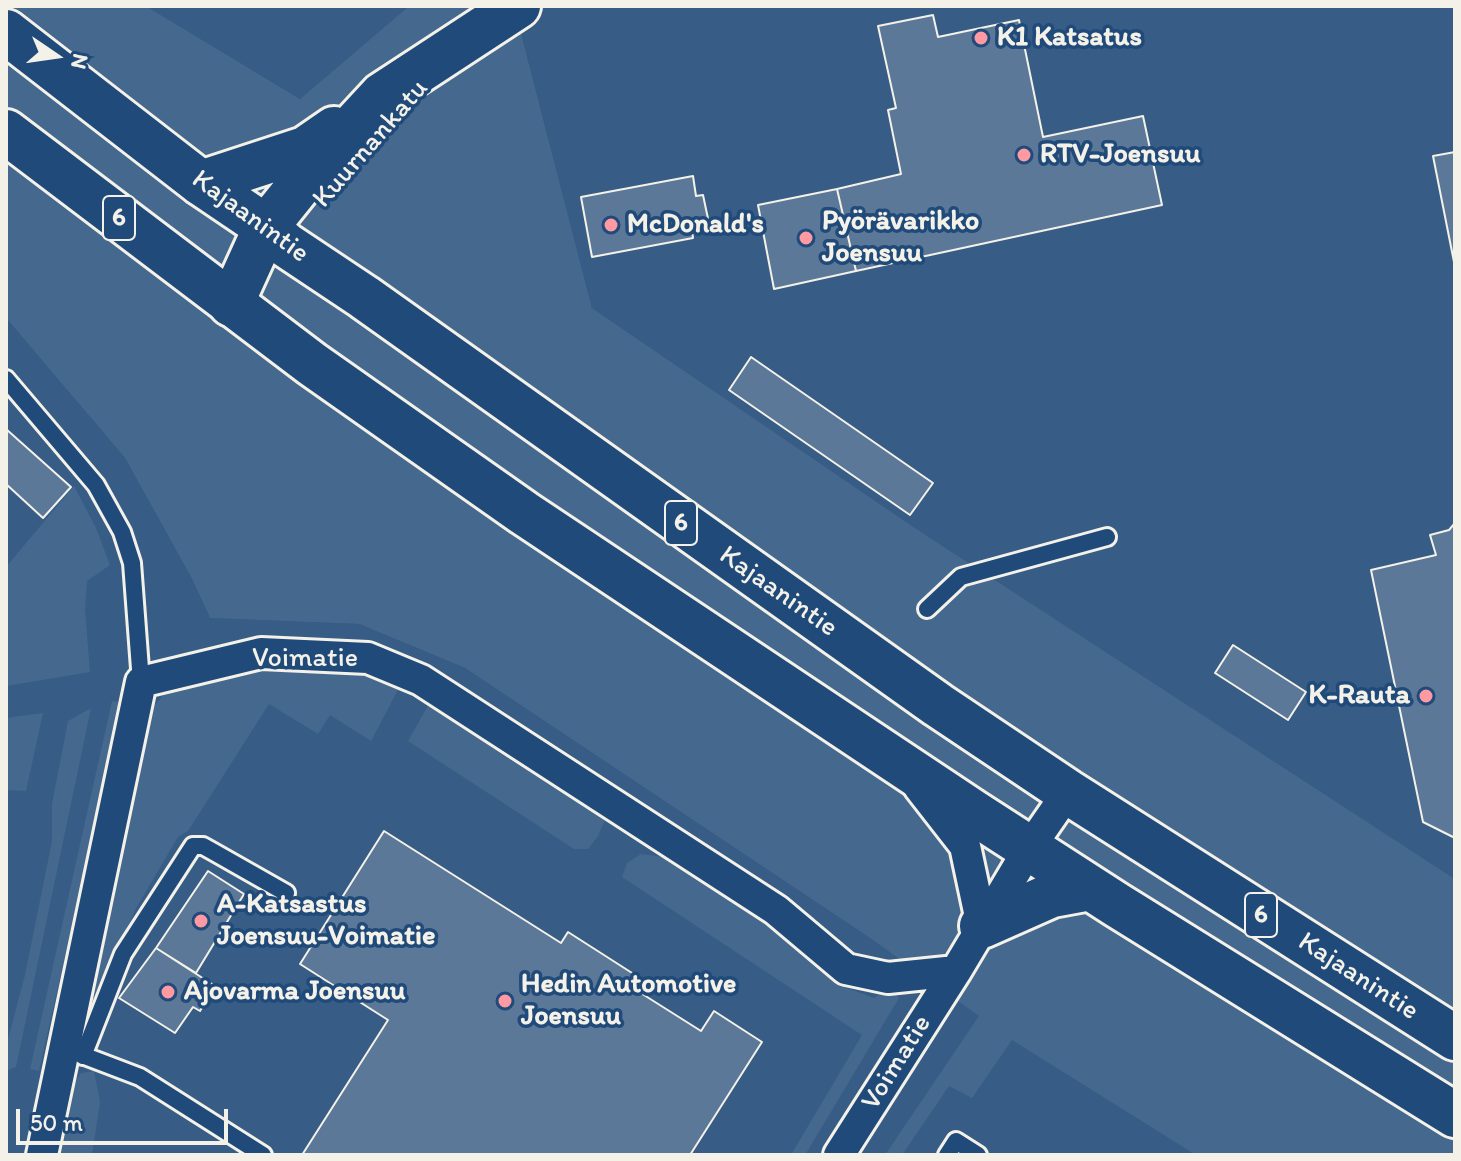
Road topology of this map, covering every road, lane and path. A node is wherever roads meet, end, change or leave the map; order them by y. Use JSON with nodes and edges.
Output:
{"nodes":[{"id":1,"x":518,"y":6,"type":"edge"},
{"id":2,"x":6,"y":32,"type":"edge"},
{"id":3,"x":462,"y":43,"type":"junction"},
{"id":4,"x":382,"y":95,"type":"junction"},
{"id":5,"x":6,"y":132,"type":"edge"},
{"id":6,"x":201,"y":183,"type":"junction"},
{"id":7,"x":276,"y":236,"type":"junction"},
{"id":8,"x":231,"y":304,"type":"junction"},
{"id":9,"x":6,"y":379,"type":"edge"},
{"id":10,"x":1107,"y":537,"type":"dead end"},
{"id":11,"x":927,"y":609,"type":"dead end"},
{"id":12,"x":141,"y":682,"type":"junction"},
{"id":13,"x":900,"y":764,"type":"junction"},
{"id":14,"x":1068,"y":792,"type":"junction"},
{"id":15,"x":1030,"y":847,"type":"junction"},
{"id":16,"x":1090,"y":888,"type":"junction"},
{"id":17,"x":286,"y":893,"type":"dead end"},
{"id":18,"x":982,"y":926,"type":"junction"},
{"id":19,"x":956,"y":971,"type":"junction"},
{"id":20,"x":1455,"y":1038,"type":"edge"},
{"id":21,"x":74,"y":1052,"type":"junction"},
{"id":22,"x":1455,"y":1115,"type":"edge"},
{"id":23,"x":42,"y":1155,"type":"edge"},
{"id":24,"x":263,"y":1155,"type":"edge"},
{"id":25,"x":839,"y":1155,"type":"edge"},
{"id":26,"x":947,"y":1155,"type":"edge"},
{"id":27,"x":978,"y":1155,"type":"edge"}],
"edges":[{"from":1,"to":3,"type":"main road","name":"Kuurnankatu"},
{"from":2,"to":6,"type":"main road","name":"Kajaanintie","number":"6"},
{"from":3,"to":4,"type":"main road","name":"Kuurnankatu"},
{"from":3,"to":7,"type":"main road","name":"Kuurnankatu"},
{"from":4,"to":6,"type":"main road"},
{"from":4,"to":7,"type":"main road","name":"Kuurnankatu"},
{"from":5,"to":8,"type":"main road","number":"6"},
{"from":6,"to":7,"type":"main road","name":"Kajaanintie","number":"6"},
{"from":7,"to":8,"type":"main road","name":"Kuurnankatu"},
{"from":7,"to":14,"type":"main road","name":"Kajaanintie","number":"6"},
{"from":8,"to":13,"type":"main road","number":"6"},
{"from":9,"to":12,"type":"lane"},
{"from":10,"to":11,"type":"lane"},
{"from":12,"to":19,"type":"street","name":"Voimatie"},
{"from":12,"to":21,"type":"street"},
{"from":13,"to":15,"type":"main road","number":"6"},
{"from":13,"to":18,"type":"street"},
{"from":14,"to":15,"type":"street","name":"Voimatie"},
{"from":14,"to":20,"type":"main road","name":"Kajaanintie","number":"6"},
{"from":15,"to":16,"type":"main road","number":"6"},
{"from":15,"to":18,"type":"street","name":"Voimatie"},
{"from":16,"to":18,"type":"main road"},
{"from":16,"to":22,"type":"main road","number":"6"},
{"from":17,"to":21,"type":"lane"},
{"from":18,"to":19,"type":"street","name":"Voimatie"},
{"from":19,"to":25,"type":"street","name":"Voimatie"},
{"from":21,"to":23,"type":"street"},
{"from":21,"to":24,"type":"lane"},
{"from":26,"to":27,"type":"lane"}]}
